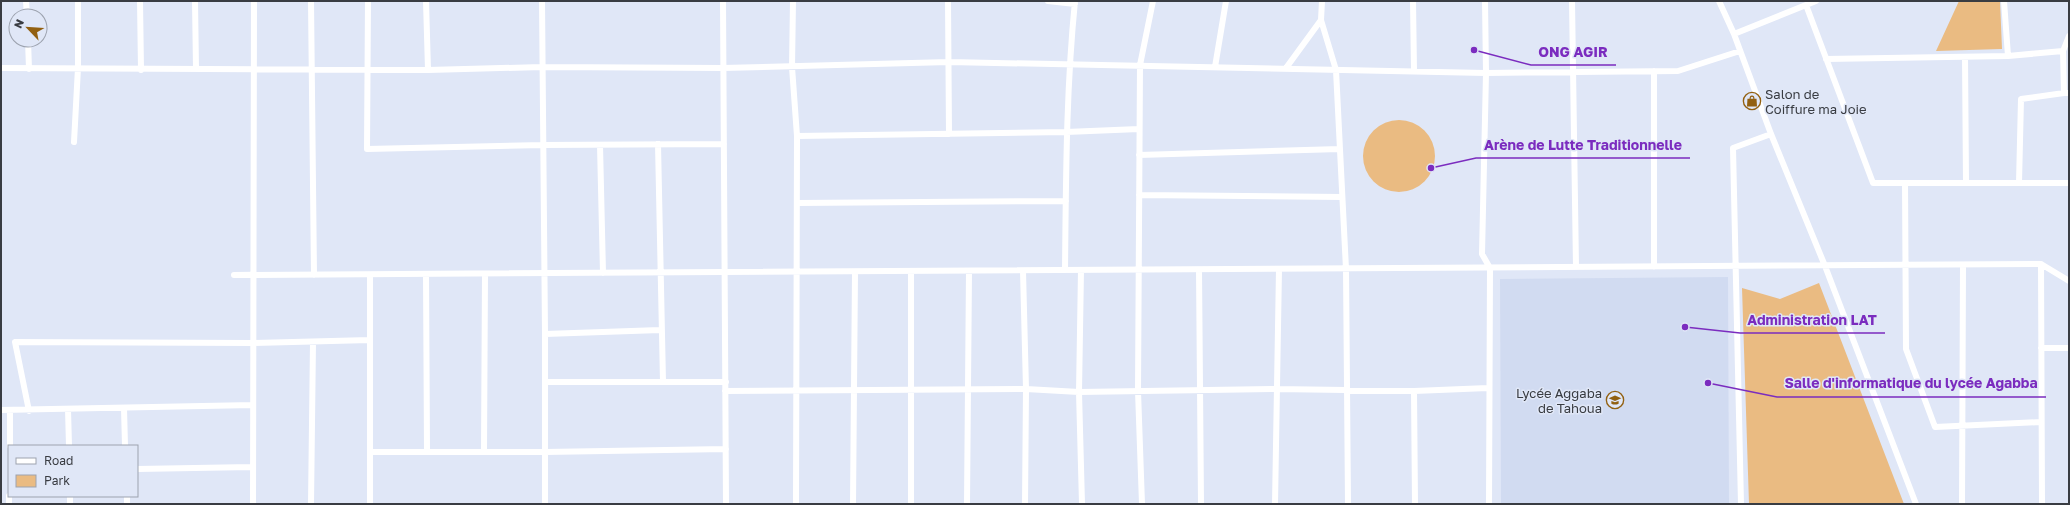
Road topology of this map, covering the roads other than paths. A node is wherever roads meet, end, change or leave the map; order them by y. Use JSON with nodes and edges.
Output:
{"nodes":[{"id":1,"x":78,"y":1,"type":"edge"},
{"id":2,"x":140,"y":1,"type":"edge"},
{"id":3,"x":195,"y":1,"type":"edge"},
{"id":4,"x":254,"y":1,"type":"edge"},
{"id":5,"x":311,"y":1,"type":"edge"},
{"id":6,"x":368,"y":1,"type":"edge"},
{"id":7,"x":426,"y":1,"type":"edge"},
{"id":8,"x":542,"y":1,"type":"edge"},
{"id":9,"x":723,"y":1,"type":"edge"},
{"id":10,"x":793,"y":1,"type":"edge"},
{"id":11,"x":948,"y":1,"type":"edge"},
{"id":12,"x":1048,"y":1,"type":"edge"},
{"id":13,"x":1153,"y":1,"type":"edge"},
{"id":14,"x":1226,"y":1,"type":"edge"},
{"id":15,"x":1322,"y":1,"type":"edge"},
{"id":16,"x":1413,"y":1,"type":"edge"},
{"id":17,"x":1485,"y":1,"type":"edge"},
{"id":18,"x":1572,"y":1,"type":"edge"},
{"id":19,"x":1719,"y":1,"type":"edge"},
{"id":20,"x":1816,"y":1,"type":"edge"},
{"id":21,"x":2004,"y":1,"type":"edge"},
{"id":22,"x":1075,"y":3,"type":"edge"},
{"id":23,"x":1806,"y":5,"type":"junction"},
{"id":24,"x":1321,"y":20,"type":"junction"},
{"id":25,"x":1734,"y":34,"type":"junction"},
{"id":26,"x":2069,"y":36,"type":"edge"},
{"id":27,"x":28,"y":48,"type":"edge"},
{"id":28,"x":1740,"y":51,"type":"junction"},
{"id":29,"x":2063,"y":51,"type":"junction"},
{"id":30,"x":2008,"y":56,"type":"junction"},
{"id":31,"x":1965,"y":57,"type":"junction"},
{"id":32,"x":1826,"y":59,"type":"junction"},
{"id":33,"x":948,"y":62,"type":"junction"},
{"id":34,"x":1069,"y":63,"type":"junction"},
{"id":35,"x":1140,"y":65,"type":"junction"},
{"id":36,"x":542,"y":67,"type":"junction"},
{"id":37,"x":792,"y":67,"type":"junction"},
{"id":38,"x":1215,"y":67,"type":"junction"},
{"id":39,"x":1,"y":68,"type":"edge"},
{"id":40,"x":78,"y":68,"type":"junction"},
{"id":41,"x":368,"y":68,"type":"junction"},
{"id":42,"x":723,"y":68,"type":"junction"},
{"id":43,"x":1286,"y":68,"type":"junction"},
{"id":44,"x":29,"y":69,"type":"junction"},
{"id":45,"x":196,"y":69,"type":"junction"},
{"id":46,"x":254,"y":69,"type":"junction"},
{"id":47,"x":311,"y":69,"type":"junction"},
{"id":48,"x":142,"y":70,"type":"junction"},
{"id":49,"x":428,"y":70,"type":"junction"},
{"id":50,"x":1336,"y":70,"type":"junction"},
{"id":51,"x":1414,"y":71,"type":"junction"},
{"id":52,"x":1654,"y":71,"type":"junction"},
{"id":53,"x":1486,"y":73,"type":"junction"},
{"id":54,"x":1572,"y":73,"type":"junction"},
{"id":55,"x":2066,"y":93,"type":"edge"},
{"id":56,"x":1139,"y":129,"type":"junction"},
{"id":57,"x":1066,"y":132,"type":"junction"},
{"id":58,"x":949,"y":134,"type":"junction"},
{"id":59,"x":1771,"y":134,"type":"junction"},
{"id":60,"x":797,"y":136,"type":"junction"},
{"id":61,"x":74,"y":142,"type":"dead end"},
{"id":62,"x":600,"y":144,"type":"junction"},
{"id":63,"x":658,"y":144,"type":"junction"},
{"id":64,"x":724,"y":144,"type":"junction"},
{"id":65,"x":543,"y":145,"type":"junction"},
{"id":66,"x":1340,"y":149,"type":"junction"},
{"id":67,"x":1139,"y":155,"type":"junction"},
{"id":68,"x":1905,"y":183,"type":"junction"},
{"id":69,"x":1966,"y":183,"type":"junction"},
{"id":70,"x":2019,"y":183,"type":"junction"},
{"id":71,"x":2069,"y":183,"type":"edge"},
{"id":72,"x":1139,"y":195,"type":"junction"},
{"id":73,"x":1342,"y":196,"type":"junction"},
{"id":74,"x":1066,"y":201,"type":"junction"},
{"id":75,"x":797,"y":203,"type":"junction"},
{"id":76,"x":2041,"y":264,"type":"junction"},
{"id":77,"x":1905,"y":265,"type":"junction"},
{"id":78,"x":1963,"y":265,"type":"junction"},
{"id":79,"x":1736,"y":266,"type":"junction"},
{"id":80,"x":1826,"y":266,"type":"junction"},
{"id":81,"x":1576,"y":267,"type":"junction"},
{"id":82,"x":1654,"y":267,"type":"junction"},
{"id":83,"x":1490,"y":268,"type":"junction"},
{"id":84,"x":1279,"y":269,"type":"junction"},
{"id":85,"x":1346,"y":269,"type":"junction"},
{"id":86,"x":1065,"y":270,"type":"junction"},
{"id":87,"x":1081,"y":270,"type":"junction"},
{"id":88,"x":1139,"y":270,"type":"junction"},
{"id":89,"x":1199,"y":270,"type":"junction"},
{"id":90,"x":911,"y":271,"type":"junction"},
{"id":91,"x":969,"y":271,"type":"junction"},
{"id":92,"x":1023,"y":271,"type":"junction"},
{"id":93,"x":725,"y":272,"type":"junction"},
{"id":94,"x":797,"y":272,"type":"junction"},
{"id":95,"x":855,"y":272,"type":"junction"},
{"id":96,"x":603,"y":273,"type":"junction"},
{"id":97,"x":660,"y":273,"type":"junction"},
{"id":98,"x":426,"y":274,"type":"junction"},
{"id":99,"x":485,"y":274,"type":"junction"},
{"id":100,"x":544,"y":274,"type":"junction"},
{"id":101,"x":253,"y":275,"type":"junction"},
{"id":102,"x":314,"y":275,"type":"junction"},
{"id":103,"x":370,"y":275,"type":"junction"},
{"id":104,"x":234,"y":276,"type":"dead end"},
{"id":105,"x":2069,"y":281,"type":"edge"},
{"id":106,"x":660,"y":330,"type":"junction"},
{"id":107,"x":545,"y":334,"type":"junction"},
{"id":108,"x":370,"y":340,"type":"junction"},
{"id":109,"x":313,"y":342,"type":"junction"},
{"id":110,"x":253,"y":343,"type":"junction"},
{"id":111,"x":2041,"y":348,"type":"junction"},
{"id":112,"x":2069,"y":348,"type":"edge"},
{"id":113,"x":545,"y":382,"type":"junction"},
{"id":114,"x":662,"y":382,"type":"junction"},
{"id":115,"x":726,"y":382,"type":"junction"},
{"id":116,"x":1488,"y":388,"type":"junction"},
{"id":117,"x":1026,"y":389,"type":"junction"},
{"id":118,"x":1276,"y":389,"type":"junction"},
{"id":119,"x":1347,"y":389,"type":"junction"},
{"id":120,"x":966,"y":390,"type":"junction"},
{"id":121,"x":1199,"y":390,"type":"junction"},
{"id":122,"x":726,"y":391,"type":"junction"},
{"id":123,"x":797,"y":391,"type":"junction"},
{"id":124,"x":911,"y":391,"type":"junction"},
{"id":125,"x":1138,"y":391,"type":"junction"},
{"id":126,"x":1414,"y":391,"type":"junction"},
{"id":127,"x":853,"y":392,"type":"junction"},
{"id":128,"x":1079,"y":392,"type":"junction"},
{"id":129,"x":253,"y":405,"type":"junction"},
{"id":130,"x":124,"y":408,"type":"junction"},
{"id":131,"x":68,"y":409,"type":"junction"},
{"id":132,"x":1,"y":410,"type":"edge"},
{"id":133,"x":10,"y":410,"type":"junction"},
{"id":134,"x":29,"y":410,"type":"junction"},
{"id":135,"x":2041,"y":422,"type":"junction"},
{"id":136,"x":1961,"y":425,"type":"junction"},
{"id":137,"x":10,"y":445,"type":"edge"},
{"id":138,"x":69,"y":445,"type":"edge"},
{"id":139,"x":125,"y":445,"type":"edge"},
{"id":140,"x":726,"y":449,"type":"junction"},
{"id":141,"x":427,"y":451,"type":"junction"},
{"id":142,"x":484,"y":451,"type":"junction"},
{"id":143,"x":370,"y":452,"type":"junction"},
{"id":144,"x":545,"y":452,"type":"junction"},
{"id":145,"x":252,"y":467,"type":"junction"},
{"id":146,"x":138,"y":469,"type":"edge"},
{"id":147,"x":253,"y":504,"type":"edge"},
{"id":148,"x":311,"y":504,"type":"edge"},
{"id":149,"x":370,"y":504,"type":"edge"},
{"id":150,"x":545,"y":504,"type":"edge"},
{"id":151,"x":726,"y":504,"type":"edge"},
{"id":152,"x":796,"y":504,"type":"edge"},
{"id":153,"x":853,"y":504,"type":"edge"},
{"id":154,"x":911,"y":504,"type":"edge"},
{"id":155,"x":967,"y":504,"type":"edge"},
{"id":156,"x":1025,"y":504,"type":"edge"},
{"id":157,"x":1082,"y":504,"type":"edge"},
{"id":158,"x":1142,"y":504,"type":"edge"},
{"id":159,"x":1201,"y":504,"type":"edge"},
{"id":160,"x":1275,"y":504,"type":"edge"},
{"id":161,"x":1348,"y":504,"type":"edge"},
{"id":162,"x":1415,"y":504,"type":"edge"},
{"id":163,"x":1489,"y":504,"type":"edge"},
{"id":164,"x":1741,"y":504,"type":"edge"},
{"id":165,"x":1916,"y":504,"type":"edge"},
{"id":166,"x":1962,"y":504,"type":"edge"},
{"id":167,"x":2042,"y":504,"type":"edge"}],
"edges":[{"from":1,"to":40,"type":"street"},
{"from":2,"to":48,"type":"street"},
{"from":3,"to":45,"type":"street"},
{"from":4,"to":46,"type":"street"},
{"from":5,"to":47,"type":"street"},
{"from":6,"to":41,"type":"street"},
{"from":7,"to":49,"type":"street"},
{"from":8,"to":36,"type":"street"},
{"from":9,"to":42,"type":"street"},
{"from":10,"to":37,"type":"street"},
{"from":11,"to":33,"type":"street"},
{"from":12,"to":22,"type":"street"},
{"from":13,"to":35,"type":"street"},
{"from":14,"to":38,"type":"street"},
{"from":15,"to":24,"type":"street"},
{"from":16,"to":51,"type":"street"},
{"from":17,"to":53,"type":"street"},
{"from":18,"to":54,"type":"street"},
{"from":19,"to":25,"type":"street"},
{"from":20,"to":23,"type":"street"},
{"from":21,"to":30,"type":"street"},
{"from":22,"to":34,"type":"street"},
{"from":23,"to":25,"type":"street"},
{"from":23,"to":32,"type":"street"},
{"from":24,"to":43,"type":"street"},
{"from":24,"to":50,"type":"street"},
{"from":25,"to":28,"type":"street"},
{"from":26,"to":29,"type":"street"},
{"from":27,"to":44,"type":"street"},
{"from":28,"to":52,"type":"street"},
{"from":28,"to":59,"type":"street"},
{"from":29,"to":30,"type":"street"},
{"from":29,"to":55,"type":"street"},
{"from":30,"to":31,"type":"street"},
{"from":31,"to":32,"type":"street"},
{"from":31,"to":69,"type":"street"},
{"from":32,"to":68,"type":"street"},
{"from":33,"to":34,"type":"street"},
{"from":33,"to":37,"type":"street"},
{"from":33,"to":58,"type":"street"},
{"from":34,"to":35,"type":"street"},
{"from":34,"to":57,"type":"street"},
{"from":35,"to":38,"type":"street"},
{"from":35,"to":56,"type":"street"},
{"from":36,"to":42,"type":"street"},
{"from":36,"to":49,"type":"street"},
{"from":36,"to":65,"type":"street"},
{"from":37,"to":42,"type":"street"},
{"from":37,"to":60,"type":"street"},
{"from":38,"to":43,"type":"street"},
{"from":39,"to":44,"type":"street"},
{"from":40,"to":44,"type":"street"},
{"from":40,"to":48,"type":"street"},
{"from":40,"to":61,"type":"street"},
{"from":41,"to":47,"type":"street"},
{"from":41,"to":49,"type":"street"},
{"from":41,"to":65,"type":"street"},
{"from":42,"to":64,"type":"street"},
{"from":43,"to":50,"type":"street"},
{"from":45,"to":46,"type":"street"},
{"from":45,"to":48,"type":"street"},
{"from":46,"to":47,"type":"street"},
{"from":46,"to":101,"type":"street"},
{"from":47,"to":102,"type":"street"},
{"from":50,"to":51,"type":"street"},
{"from":50,"to":66,"type":"street"},
{"from":51,"to":53,"type":"street"},
{"from":52,"to":54,"type":"street"},
{"from":52,"to":82,"type":"street"},
{"from":53,"to":54,"type":"street"},
{"from":53,"to":83,"type":"street"},
{"from":54,"to":81,"type":"street"},
{"from":55,"to":70,"type":"street"},
{"from":56,"to":57,"type":"street"},
{"from":56,"to":67,"type":"street"},
{"from":57,"to":58,"type":"street"},
{"from":57,"to":74,"type":"street"},
{"from":58,"to":60,"type":"street"},
{"from":59,"to":79,"type":"street"},
{"from":59,"to":80,"type":"street"},
{"from":60,"to":75,"type":"street"},
{"from":62,"to":63,"type":"street"},
{"from":62,"to":65,"type":"street"},
{"from":62,"to":96,"type":"street"},
{"from":63,"to":64,"type":"street"},
{"from":63,"to":97,"type":"street"},
{"from":64,"to":93,"type":"street"},
{"from":65,"to":100,"type":"street"},
{"from":66,"to":67,"type":"street"},
{"from":66,"to":73,"type":"street"},
{"from":67,"to":72,"type":"street"},
{"from":68,"to":69,"type":"street"},
{"from":68,"to":77,"type":"street"},
{"from":69,"to":70,"type":"street"},
{"from":70,"to":71,"type":"street"},
{"from":72,"to":73,"type":"street"},
{"from":72,"to":88,"type":"street"},
{"from":73,"to":85,"type":"street"},
{"from":74,"to":75,"type":"street"},
{"from":74,"to":86,"type":"street"},
{"from":75,"to":94,"type":"street"},
{"from":76,"to":78,"type":"street"},
{"from":76,"to":105,"type":"street"},
{"from":76,"to":111,"type":"street"},
{"from":77,"to":78,"type":"street"},
{"from":77,"to":80,"type":"street"},
{"from":77,"to":136,"type":"street"},
{"from":78,"to":136,"type":"street"},
{"from":79,"to":80,"type":"street"},
{"from":79,"to":82,"type":"street"},
{"from":79,"to":164,"type":"street"},
{"from":80,"to":165,"type":"street"},
{"from":81,"to":82,"type":"street"},
{"from":81,"to":83,"type":"street"},
{"from":83,"to":85,"type":"street"},
{"from":83,"to":116,"type":"street"},
{"from":84,"to":85,"type":"street"},
{"from":84,"to":89,"type":"street"},
{"from":84,"to":118,"type":"street"},
{"from":85,"to":119,"type":"street"},
{"from":86,"to":87,"type":"street"},
{"from":86,"to":92,"type":"street"},
{"from":87,"to":88,"type":"street"},
{"from":87,"to":128,"type":"street"},
{"from":88,"to":89,"type":"street"},
{"from":88,"to":125,"type":"street"},
{"from":89,"to":121,"type":"street"},
{"from":90,"to":91,"type":"street"},
{"from":90,"to":95,"type":"street"},
{"from":90,"to":124,"type":"street"},
{"from":91,"to":92,"type":"street"},
{"from":91,"to":120,"type":"street"},
{"from":92,"to":117,"type":"street"},
{"from":93,"to":94,"type":"street"},
{"from":93,"to":97,"type":"street"},
{"from":93,"to":115,"type":"street"},
{"from":94,"to":95,"type":"street"},
{"from":94,"to":123,"type":"street"},
{"from":95,"to":127,"type":"street"},
{"from":96,"to":97,"type":"street"},
{"from":96,"to":100,"type":"street"},
{"from":97,"to":106,"type":"street"},
{"from":98,"to":99,"type":"street"},
{"from":98,"to":103,"type":"street"},
{"from":98,"to":141,"type":"street"},
{"from":99,"to":100,"type":"street"},
{"from":99,"to":142,"type":"street"},
{"from":100,"to":107,"type":"street"},
{"from":101,"to":102,"type":"street"},
{"from":101,"to":104,"type":"street"},
{"from":101,"to":110,"type":"street"},
{"from":102,"to":103,"type":"street"},
{"from":103,"to":108,"type":"street"},
{"from":106,"to":107,"type":"street"},
{"from":106,"to":114,"type":"street"},
{"from":107,"to":113,"type":"street"},
{"from":108,"to":109,"type":"street"},
{"from":108,"to":143,"type":"street"},
{"from":109,"to":110,"type":"street"},
{"from":109,"to":148,"type":"street"},
{"from":110,"to":129,"type":"street"},
{"from":110,"to":134,"type":"street"},
{"from":111,"to":112,"type":"street"},
{"from":111,"to":135,"type":"street"},
{"from":113,"to":114,"type":"street"},
{"from":113,"to":144,"type":"street"},
{"from":114,"to":115,"type":"street"},
{"from":115,"to":122,"type":"street"},
{"from":116,"to":126,"type":"street"},
{"from":116,"to":163,"type":"street"},
{"from":117,"to":120,"type":"street"},
{"from":117,"to":128,"type":"street"},
{"from":117,"to":156,"type":"street"},
{"from":118,"to":119,"type":"street"},
{"from":118,"to":121,"type":"street"},
{"from":118,"to":160,"type":"street"},
{"from":119,"to":126,"type":"street"},
{"from":119,"to":161,"type":"street"},
{"from":120,"to":124,"type":"street"},
{"from":120,"to":155,"type":"street"},
{"from":121,"to":125,"type":"street"},
{"from":121,"to":159,"type":"street"},
{"from":122,"to":123,"type":"street"},
{"from":122,"to":140,"type":"street"},
{"from":123,"to":127,"type":"street"},
{"from":123,"to":152,"type":"street"},
{"from":124,"to":127,"type":"street"},
{"from":124,"to":154,"type":"street"},
{"from":125,"to":128,"type":"street"},
{"from":125,"to":158,"type":"street"},
{"from":126,"to":162,"type":"street"},
{"from":127,"to":153,"type":"street"},
{"from":128,"to":157,"type":"street"},
{"from":129,"to":130,"type":"street"},
{"from":129,"to":145,"type":"street"},
{"from":130,"to":131,"type":"street"},
{"from":130,"to":139,"type":"street"},
{"from":131,"to":134,"type":"street"},
{"from":131,"to":138,"type":"street"},
{"from":132,"to":133,"type":"street"},
{"from":133,"to":134,"type":"street"},
{"from":133,"to":137,"type":"street"},
{"from":135,"to":136,"type":"street"},
{"from":135,"to":167,"type":"street"},
{"from":136,"to":166,"type":"street"},
{"from":140,"to":144,"type":"street"},
{"from":140,"to":151,"type":"street"},
{"from":141,"to":142,"type":"street"},
{"from":141,"to":143,"type":"street"},
{"from":142,"to":144,"type":"street"},
{"from":143,"to":149,"type":"street"},
{"from":144,"to":150,"type":"street"},
{"from":145,"to":146,"type":"street"},
{"from":145,"to":147,"type":"street"}]}
